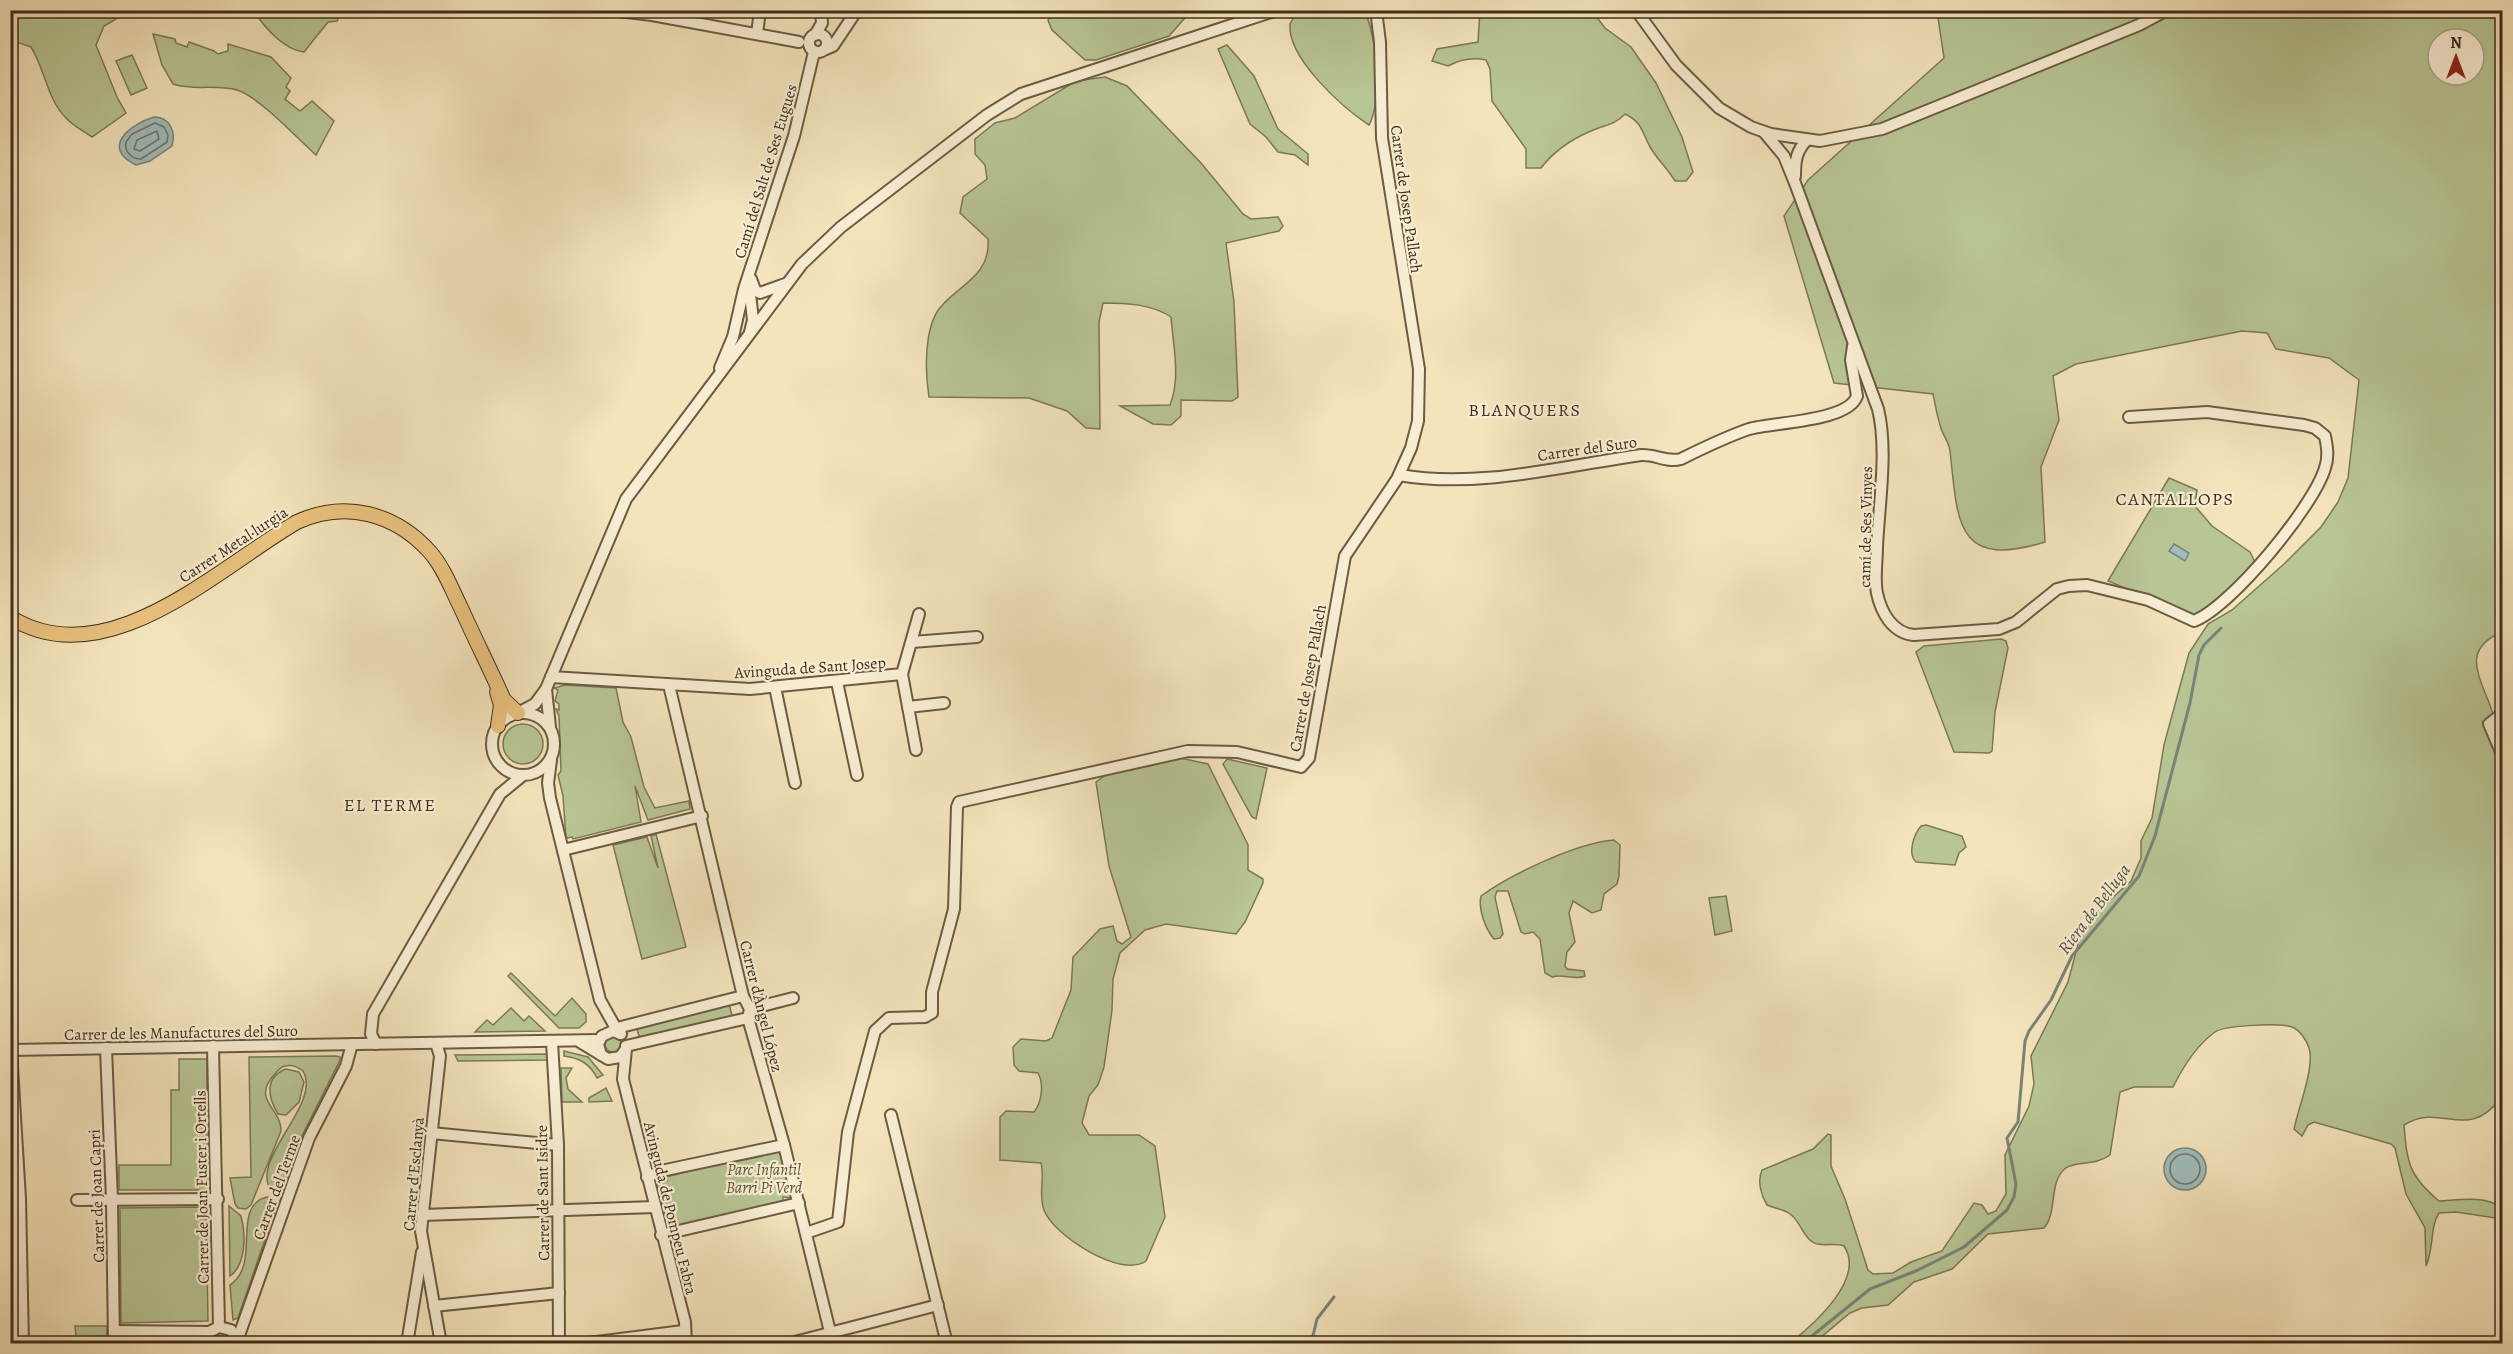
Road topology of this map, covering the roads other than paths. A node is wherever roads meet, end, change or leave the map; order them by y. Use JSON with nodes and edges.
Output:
{"nodes":[{"id":1,"x":609,"y":10,"type":"edge"},
{"id":2,"x":760,"y":10,"type":"edge"},
{"id":3,"x":821,"y":10,"type":"edge"},
{"id":4,"x":858,"y":10,"type":"edge"},
{"id":5,"x":1277,"y":10,"type":"edge"},
{"id":6,"x":1376,"y":10,"type":"edge"},
{"id":7,"x":1636,"y":10,"type":"edge"},
{"id":8,"x":2167,"y":10,"type":"edge"},
{"id":9,"x":652,"y":13,"type":"edge"},
{"id":10,"x":757,"y":34,"type":"junction"},
{"id":11,"x":814,"y":35,"type":"junction"},
{"id":12,"x":799,"y":42,"type":"junction"},
{"id":13,"x":818,"y":51,"type":"junction"},
{"id":14,"x":1764,"y":132,"type":"junction"},
{"id":15,"x":1807,"y":140,"type":"junction"},
{"id":16,"x":1795,"y":183,"type":"junction"},
{"id":17,"x":750,"y":273,"type":"junction"},
{"id":18,"x":790,"y":281,"type":"junction"},
{"id":19,"x":740,"y":312,"type":"junction"},
{"id":20,"x":767,"y":312,"type":"junction"},
{"id":21,"x":753,"y":320,"type":"junction"},
{"id":22,"x":746,"y":340,"type":"junction"},
{"id":23,"x":1853,"y":346,"type":"junction"},
{"id":24,"x":712,"y":385,"type":"junction"},
{"id":25,"x":2129,"y":417,"type":"dead end"},
{"id":26,"x":1399,"y":475,"type":"junction"},
{"id":27,"x":919,"y":614,"type":"dead end"},
{"id":28,"x":10,"y":617,"type":"edge"},
{"id":29,"x":10,"y":623,"type":"edge"},
{"id":30,"x":977,"y":637,"type":"dead end"},
{"id":31,"x":912,"y":642,"type":"junction"},
{"id":32,"x":902,"y":674,"type":"junction"},
{"id":33,"x":551,"y":677,"type":"junction"},
{"id":34,"x":837,"y":682,"type":"junction"},
{"id":35,"x":669,"y":685,"type":"junction"},
{"id":36,"x":775,"y":687,"type":"junction"},
{"id":37,"x":546,"y":689,"type":"junction"},
{"id":38,"x":944,"y":703,"type":"dead end"},
{"id":39,"x":908,"y":707,"type":"junction"},
{"id":40,"x":518,"y":713,"type":"junction"},
{"id":41,"x":2502,"y":714,"type":"edge"},
{"id":42,"x":498,"y":726,"type":"junction"},
{"id":43,"x":550,"y":727,"type":"junction"},
{"id":44,"x":916,"y":750,"type":"dead end"},
{"id":45,"x":2502,"y":754,"type":"edge"},
{"id":46,"x":551,"y":760,"type":"junction"},
{"id":47,"x":527,"y":775,"type":"junction"},
{"id":48,"x":857,"y":775,"type":"dead end"},
{"id":49,"x":795,"y":783,"type":"dead end"},
{"id":50,"x":550,"y":798,"type":"junction"},
{"id":51,"x":702,"y":816,"type":"junction"},
{"id":52,"x":563,"y":850,"type":"junction"},
{"id":53,"x":743,"y":996,"type":"junction"},
{"id":54,"x":794,"y":998,"type":"dead end"},
{"id":55,"x":604,"y":1010,"type":"junction"},
{"id":56,"x":749,"y":1013,"type":"junction"},
{"id":57,"x":619,"y":1033,"type":"junction"},
{"id":58,"x":600,"y":1038,"type":"junction"},
{"id":59,"x":577,"y":1041,"type":"junction"},
{"id":60,"x":552,"y":1042,"type":"junction"},
{"id":61,"x":436,"y":1043,"type":"junction"},
{"id":62,"x":352,"y":1044,"type":"junction"},
{"id":63,"x":376,"y":1044,"type":"junction"},
{"id":64,"x":213,"y":1046,"type":"junction"},
{"id":65,"x":626,"y":1047,"type":"junction"},
{"id":66,"x":106,"y":1048,"type":"junction"},
{"id":67,"x":10,"y":1050,"type":"edge"},
{"id":68,"x":605,"y":1057,"type":"junction"},
{"id":69,"x":623,"y":1079,"type":"junction"},
{"id":70,"x":891,"y":1115,"type":"dead end"},
{"id":71,"x":431,"y":1133,"type":"junction"},
{"id":72,"x":558,"y":1145,"type":"junction"},
{"id":73,"x":784,"y":1145,"type":"junction"},
{"id":74,"x":647,"y":1178,"type":"junction"},
{"id":75,"x":15,"y":1199,"type":"edge"},
{"id":76,"x":218,"y":1199,"type":"junction"},
{"id":77,"x":77,"y":1200,"type":"dead end"},
{"id":78,"x":112,"y":1200,"type":"junction"},
{"id":79,"x":799,"y":1203,"type":"junction"},
{"id":80,"x":655,"y":1207,"type":"junction"},
{"id":81,"x":558,"y":1211,"type":"junction"},
{"id":82,"x":422,"y":1215,"type":"junction"},
{"id":83,"x":806,"y":1233,"type":"junction"},
{"id":84,"x":661,"y":1235,"type":"junction"},
{"id":85,"x":423,"y":1244,"type":"junction"},
{"id":86,"x":559,"y":1293,"type":"junction"},
{"id":87,"x":938,"y":1305,"type":"junction"},
{"id":88,"x":434,"y":1306,"type":"junction"},
{"id":89,"x":214,"y":1330,"type":"junction"},
{"id":90,"x":120,"y":1332,"type":"junction"},
{"id":91,"x":683,"y":1332,"type":"junction"},
{"id":92,"x":832,"y":1338,"type":"edge"},
{"id":93,"x":10,"y":1339,"type":"edge"},
{"id":94,"x":23,"y":1340,"type":"edge"},
{"id":95,"x":236,"y":1341,"type":"edge"},
{"id":96,"x":114,"y":1344,"type":"edge"},
{"id":97,"x":125,"y":1344,"type":"edge"},
{"id":98,"x":205,"y":1344,"type":"edge"},
{"id":99,"x":407,"y":1344,"type":"edge"},
{"id":100,"x":441,"y":1344,"type":"edge"},
{"id":101,"x":559,"y":1344,"type":"edge"},
{"id":102,"x":581,"y":1344,"type":"edge"},
{"id":103,"x":686,"y":1344,"type":"edge"},
{"id":104,"x":787,"y":1344,"type":"edge"},
{"id":105,"x":947,"y":1344,"type":"edge"}],
"edges":[{"from":1,"to":9,"type":"street"},
{"from":2,"to":10,"type":"street"},
{"from":3,"to":11,"type":"street","name":"Camí del Salt de Ses Eugues"},
{"from":4,"to":13,"type":"street"},
{"from":5,"to":18,"type":"street"},
{"from":6,"to":26,"type":"street","name":"Carrer de Josep Pallach"},
{"from":7,"to":14,"type":"street"},
{"from":8,"to":15,"type":"street"},
{"from":9,"to":10,"type":"street"},
{"from":10,"to":12,"type":"street"},
{"from":11,"to":12,"type":"street"},
{"from":11,"to":13,"type":"street","name":"Camí del Salt de Ses Eugues"},
{"from":11,"to":13,"type":"street"},
{"from":12,"to":13,"type":"street"},
{"from":13,"to":17,"type":"street","name":"Camí del Salt de Ses Eugues"},
{"from":14,"to":15,"type":"street"},
{"from":14,"to":16,"type":"street","name":"camí de Ses Vinyes"},
{"from":15,"to":16,"type":"street","name":"camí de Ses Vinyes"},
{"from":16,"to":23,"type":"street","name":"camí de Ses Vinyes"},
{"from":17,"to":18,"type":"street","name":"Camí del Salt de Ses Eugues"},
{"from":17,"to":19,"type":"street","name":"Camí del Salt de Ses Eugues"},
{"from":17,"to":21,"type":"street","name":"Camí del Salt de Ses Eugues"},
{"from":18,"to":20,"type":"street"},
{"from":19,"to":21,"type":"street"},
{"from":19,"to":24,"type":"street","name":"Camí del Salt de Ses Eugues"},
{"from":20,"to":21,"type":"street"},
{"from":20,"to":22,"type":"street"},
{"from":21,"to":22,"type":"street","name":"Camí del Salt de Ses Eugues"},
{"from":22,"to":24,"type":"street"},
{"from":23,"to":25,"type":"street","name":"camí de Ses Vinyes"},
{"from":23,"to":26,"type":"street","name":"Carrer del Suro"},
{"from":24,"to":33,"type":"street"},
{"from":26,"to":83,"type":"street","name":"Carrer de Josep Pallach"},
{"from":27,"to":31,"type":"street","name":"Avinguda de Sant Josep"},
{"from":28,"to":40,"type":"main road","name":"Carrer Metal·lurgia"},
{"from":29,"to":42,"type":"main road","name":"Carrer Metal·lurgia"},
{"from":30,"to":31,"type":"street"},
{"from":31,"to":32,"type":"street","name":"Avinguda de Sant Josep"},
{"from":32,"to":34,"type":"street","name":"Avinguda de Sant Josep"},
{"from":32,"to":39,"type":"street"},
{"from":33,"to":35,"type":"street","name":"Avinguda de Sant Josep"},
{"from":33,"to":37,"type":"street"},
{"from":34,"to":36,"type":"street","name":"Avinguda de Sant Josep"},
{"from":34,"to":48,"type":"street"},
{"from":35,"to":36,"type":"street","name":"Avinguda de Sant Josep"},
{"from":35,"to":51,"type":"street","name":"Carrer d'Àngel López"},
{"from":36,"to":49,"type":"street"},
{"from":37,"to":40,"type":"street"},
{"from":37,"to":43,"type":"street"},
{"from":38,"to":39,"type":"street"},
{"from":39,"to":44,"type":"street"},
{"from":40,"to":42,"type":"street"},
{"from":40,"to":43,"type":"street"},
{"from":41,"to":45,"type":"street"},
{"from":42,"to":47,"type":"street"},
{"from":43,"to":46,"type":"street"},
{"from":46,"to":47,"type":"street"},
{"from":46,"to":50,"type":"street"},
{"from":47,"to":50,"type":"street"},
{"from":47,"to":63,"type":"street"},
{"from":50,"to":52,"type":"street"},
{"from":51,"to":52,"type":"street"},
{"from":51,"to":53,"type":"street","name":"Carrer d'Àngel López"},
{"from":52,"to":55,"type":"street"},
{"from":53,"to":56,"type":"street","name":"Carrer d'Àngel López"},
{"from":53,"to":57,"type":"street"},
{"from":54,"to":56,"type":"street"},
{"from":55,"to":57,"type":"street"},
{"from":55,"to":58,"type":"street"},
{"from":56,"to":65,"type":"street"},
{"from":56,"to":73,"type":"street","name":"Carrer d'Àngel López"},
{"from":57,"to":58,"type":"street"},
{"from":57,"to":65,"type":"street"},
{"from":58,"to":59,"type":"street","name":"Carrer de les Manufactures del Suro"},
{"from":58,"to":68,"type":"street"},
{"from":59,"to":60,"type":"street","name":"Carrer de les Manufactures del Suro"},
{"from":59,"to":68,"type":"street"},
{"from":60,"to":61,"type":"street","name":"Carrer de les Manufactures del Suro"},
{"from":60,"to":72,"type":"street","name":"Carrer de Sant Isidre"},
{"from":61,"to":63,"type":"street","name":"Carrer de les Manufactures del Suro"},
{"from":61,"to":71,"type":"street","name":"Carrer d'Esclanyà"},
{"from":62,"to":63,"type":"street","name":"Carrer de les Manufactures del Suro"},
{"from":62,"to":64,"type":"street","name":"Carrer de les Manufactures del Suro"},
{"from":62,"to":95,"type":"street","name":"Carrer del Terme"},
{"from":64,"to":66,"type":"street","name":"Carrer de les Manufactures del Suro"},
{"from":64,"to":76,"type":"street","name":"Carrer de Joan Fuster i Ortells"},
{"from":65,"to":68,"type":"street"},
{"from":65,"to":69,"type":"street","name":"Avinguda de Pompeu Fabra"},
{"from":66,"to":67,"type":"street","name":"Carrer de les Manufactures del Suro"},
{"from":66,"to":78,"type":"street","name":"Carrer de Joan Capri"},
{"from":67,"to":75,"type":"street"},
{"from":68,"to":69,"type":"street","name":"Avinguda de Pompeu Fabra"},
{"from":69,"to":74,"type":"street","name":"Avinguda de Pompeu Fabra"},
{"from":70,"to":87,"type":"street"},
{"from":71,"to":72,"type":"street"},
{"from":71,"to":82,"type":"street","name":"Carrer d'Esclanyà"},
{"from":72,"to":81,"type":"street","name":"Carrer de Sant Isidre"},
{"from":73,"to":74,"type":"street"},
{"from":73,"to":79,"type":"street","name":"Carrer d'Àngel López"},
{"from":74,"to":80,"type":"street","name":"Avinguda de Pompeu Fabra"},
{"from":75,"to":94,"type":"street"},
{"from":76,"to":78,"type":"street"},
{"from":76,"to":89,"type":"street","name":"Carrer de Joan Fuster i Ortells"},
{"from":77,"to":78,"type":"street"},
{"from":78,"to":90,"type":"street","name":"Carrer de Joan Capri"},
{"from":79,"to":83,"type":"street","name":"Carrer d'Àngel López"},
{"from":79,"to":84,"type":"street"},
{"from":80,"to":81,"type":"street"},
{"from":80,"to":84,"type":"street","name":"Avinguda de Pompeu Fabra"},
{"from":81,"to":82,"type":"street"},
{"from":81,"to":86,"type":"street","name":"Carrer de Sant Isidre"},
{"from":82,"to":85,"type":"street","name":"Carrer d'Esclanyà"},
{"from":83,"to":92,"type":"street","name":"Carrer d'Àngel López"},
{"from":84,"to":91,"type":"street","name":"Avinguda de Pompeu Fabra"},
{"from":85,"to":88,"type":"street","name":"Carrer d'Esclanyà"},
{"from":85,"to":99,"type":"street"},
{"from":86,"to":88,"type":"street"},
{"from":86,"to":101,"type":"street","name":"Carrer de Sant Isidre"},
{"from":87,"to":92,"type":"street"},
{"from":87,"to":105,"type":"street"},
{"from":88,"to":100,"type":"street","name":"Carrer d'Esclanyà"},
{"from":89,"to":90,"type":"street"},
{"from":89,"to":95,"type":"street"},
{"from":89,"to":98,"type":"street","name":"Carrer de Joan Fuster i Ortells"},
{"from":90,"to":96,"type":"street","name":"Carrer de Joan Capri"},
{"from":90,"to":97,"type":"street","name":"Carrer de Joan Capri"},
{"from":91,"to":102,"type":"street"},
{"from":91,"to":103,"type":"street","name":"Avinguda de Pompeu Fabra"},
{"from":92,"to":104,"type":"street"},
{"from":93,"to":94,"type":"street"}]}
